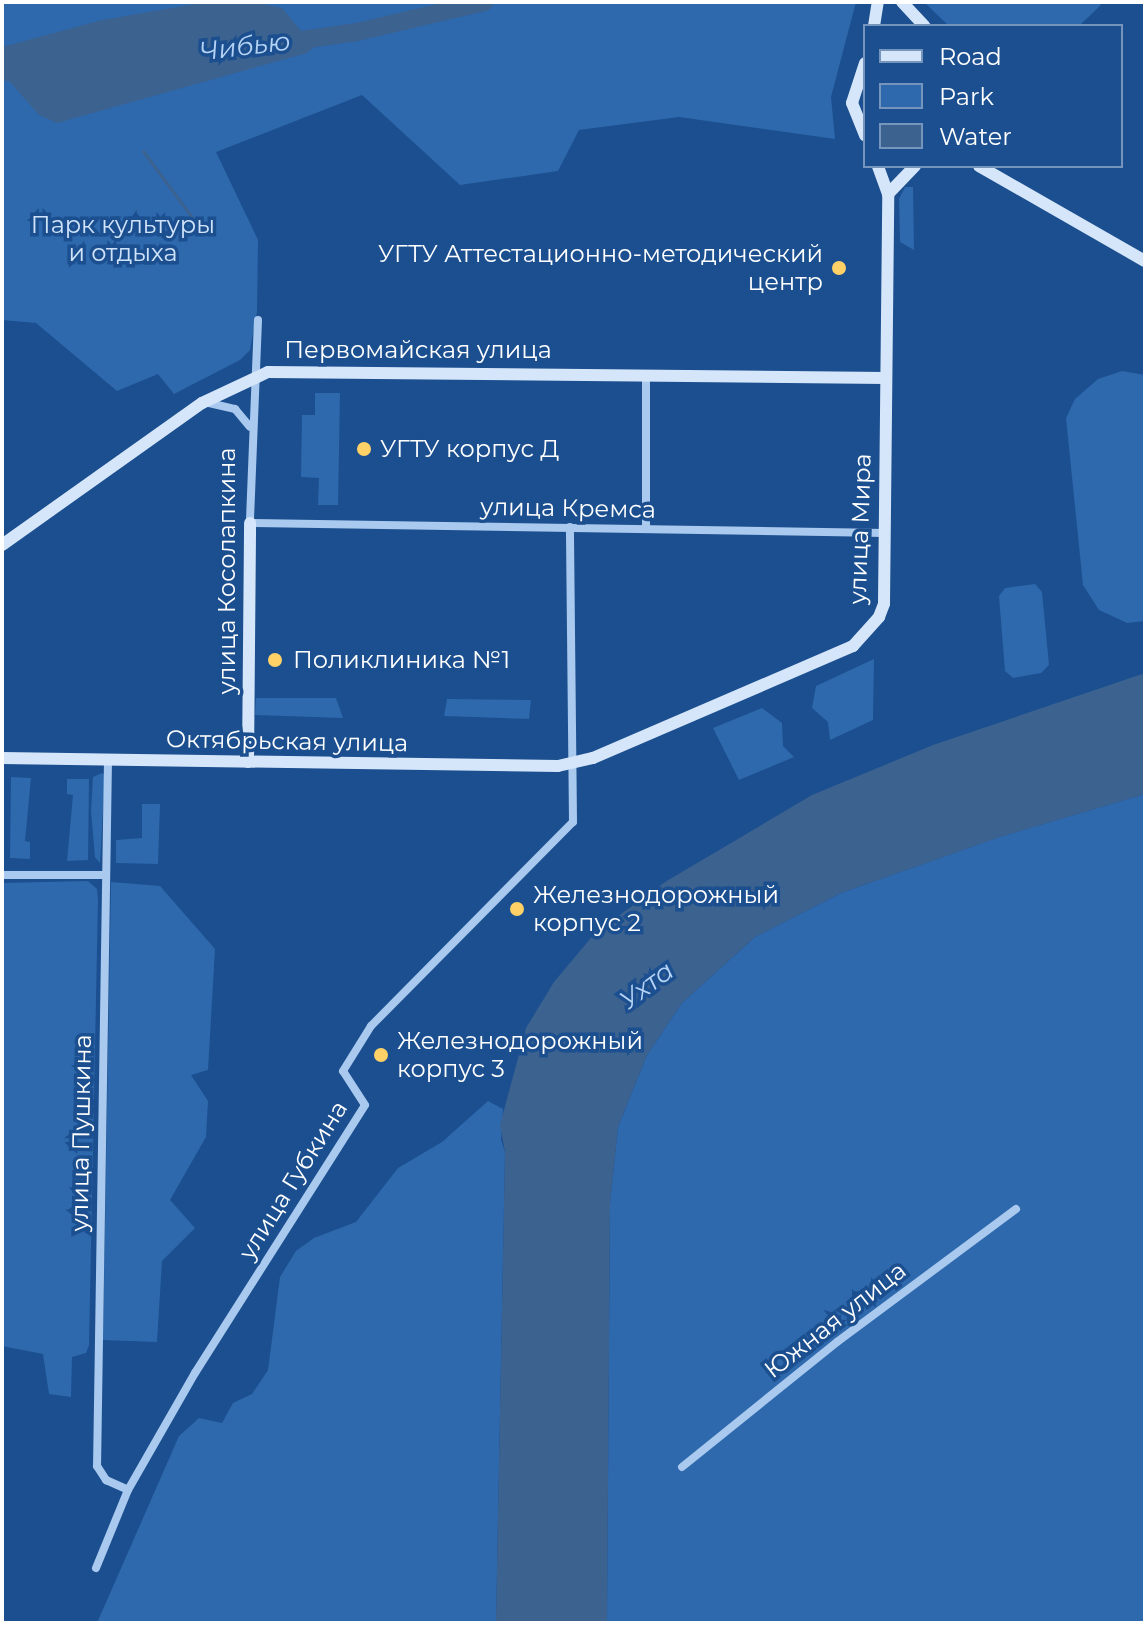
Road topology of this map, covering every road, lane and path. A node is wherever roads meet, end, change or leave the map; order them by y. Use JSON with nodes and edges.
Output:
{"nodes":[{"id":1,"x":878,"y":2,"type":"edge"},
{"id":2,"x":902,"y":2,"type":"edge"},
{"id":3,"x":874,"y":24,"type":"edge"},
{"id":4,"x":922,"y":24,"type":"edge"},
{"id":5,"x":863,"y":69,"type":"edge"},
{"id":6,"x":863,"y":131,"type":"edge"},
{"id":7,"x":879,"y":168,"type":"edge"},
{"id":8,"x":913,"y":168,"type":"edge"},
{"id":9,"x":983,"y":168,"type":"edge"},
{"id":10,"x":1002,"y":168,"type":"edge"},
{"id":11,"x":1017,"y":186,"type":"junction"},
{"id":12,"x":888,"y":194,"type":"junction"},
{"id":13,"x":1145,"y":261,"type":"edge"},
{"id":14,"x":258,"y":320,"type":"dead end"},
{"id":15,"x":646,"y":374,"type":"junction"},
{"id":16,"x":252,"y":377,"type":"junction"},
{"id":17,"x":886,"y":378,"type":"junction"},
{"id":18,"x":202,"y":403,"type":"junction"},
{"id":19,"x":250,"y":428,"type":"junction"},
{"id":20,"x":250,"y":523,"type":"junction"},
{"id":21,"x":570,"y":527,"type":"junction"},
{"id":22,"x":646,"y":529,"type":"junction"},
{"id":23,"x":885,"y":533,"type":"junction"},
{"id":24,"x":2,"y":545,"type":"edge"},
{"id":25,"x":2,"y":758,"type":"edge"},
{"id":26,"x":108,"y":760,"type":"junction"},
{"id":27,"x":248,"y":762,"type":"junction"},
{"id":28,"x":570,"y":764,"type":"junction"},
{"id":29,"x":2,"y":875,"type":"edge"},
{"id":30,"x":105,"y":875,"type":"junction"},
{"id":31,"x":1016,"y":1209,"type":"dead end"},
{"id":32,"x":682,"y":1467,"type":"dead end"},
{"id":33,"x":128,"y":1490,"type":"junction"},
{"id":34,"x":96,"y":1568,"type":"dead end"}],
"edges":[{"from":1,"to":3,"type":"main road"},
{"from":2,"to":4,"type":"main road"},
{"from":5,"to":6,"type":"main road"},
{"from":7,"to":12,"type":"main road","name":"улица Мира"},
{"from":8,"to":12,"type":"main road"},
{"from":9,"to":11,"type":"main road"},
{"from":10,"to":11,"type":"main road"},
{"from":11,"to":13,"type":"main road"},
{"from":12,"to":17,"type":"main road","name":"улица Мира"},
{"from":14,"to":16,"type":"street","name":"улица Косолапкина"},
{"from":15,"to":16,"type":"main road","name":"Первомайская улица"},
{"from":15,"to":17,"type":"main road","name":"Первомайская улица"},
{"from":15,"to":22,"type":"street"},
{"from":16,"to":18,"type":"main road","name":"Первомайская улица"},
{"from":16,"to":19,"type":"street","name":"улица Косолапкина"},
{"from":17,"to":23,"type":"main road","name":"улица Мира"},
{"from":18,"to":19,"type":"street","name":"улица Косолапкина"},
{"from":18,"to":24,"type":"main road","name":"Первомайская улица"},
{"from":19,"to":20,"type":"street","name":"улица Косолапкина"},
{"from":20,"to":21,"type":"street","name":"улица Кремса"},
{"from":20,"to":27,"type":"main road","name":"улица Косолапкина"},
{"from":21,"to":22,"type":"street","name":"улица Кремса"},
{"from":21,"to":28,"type":"street"},
{"from":22,"to":23,"type":"street","name":"улица Кремса"},
{"from":23,"to":28,"type":"main road","name":"улица Мира"},
{"from":25,"to":26,"type":"main road","name":"Октябрьская улица"},
{"from":26,"to":27,"type":"main road","name":"Октябрьская улица"},
{"from":26,"to":30,"type":"street","name":"улица Пушкина"},
{"from":27,"to":28,"type":"main road","name":"Октябрьская улица"},
{"from":28,"to":33,"type":"street","name":"улица Губкина"},
{"from":29,"to":30,"type":"street"},
{"from":30,"to":33,"type":"street","name":"улица Пушкина"},
{"from":31,"to":32,"type":"street","name":"Южная улица"},
{"from":33,"to":34,"type":"street","name":"улица Губкина"}]}
